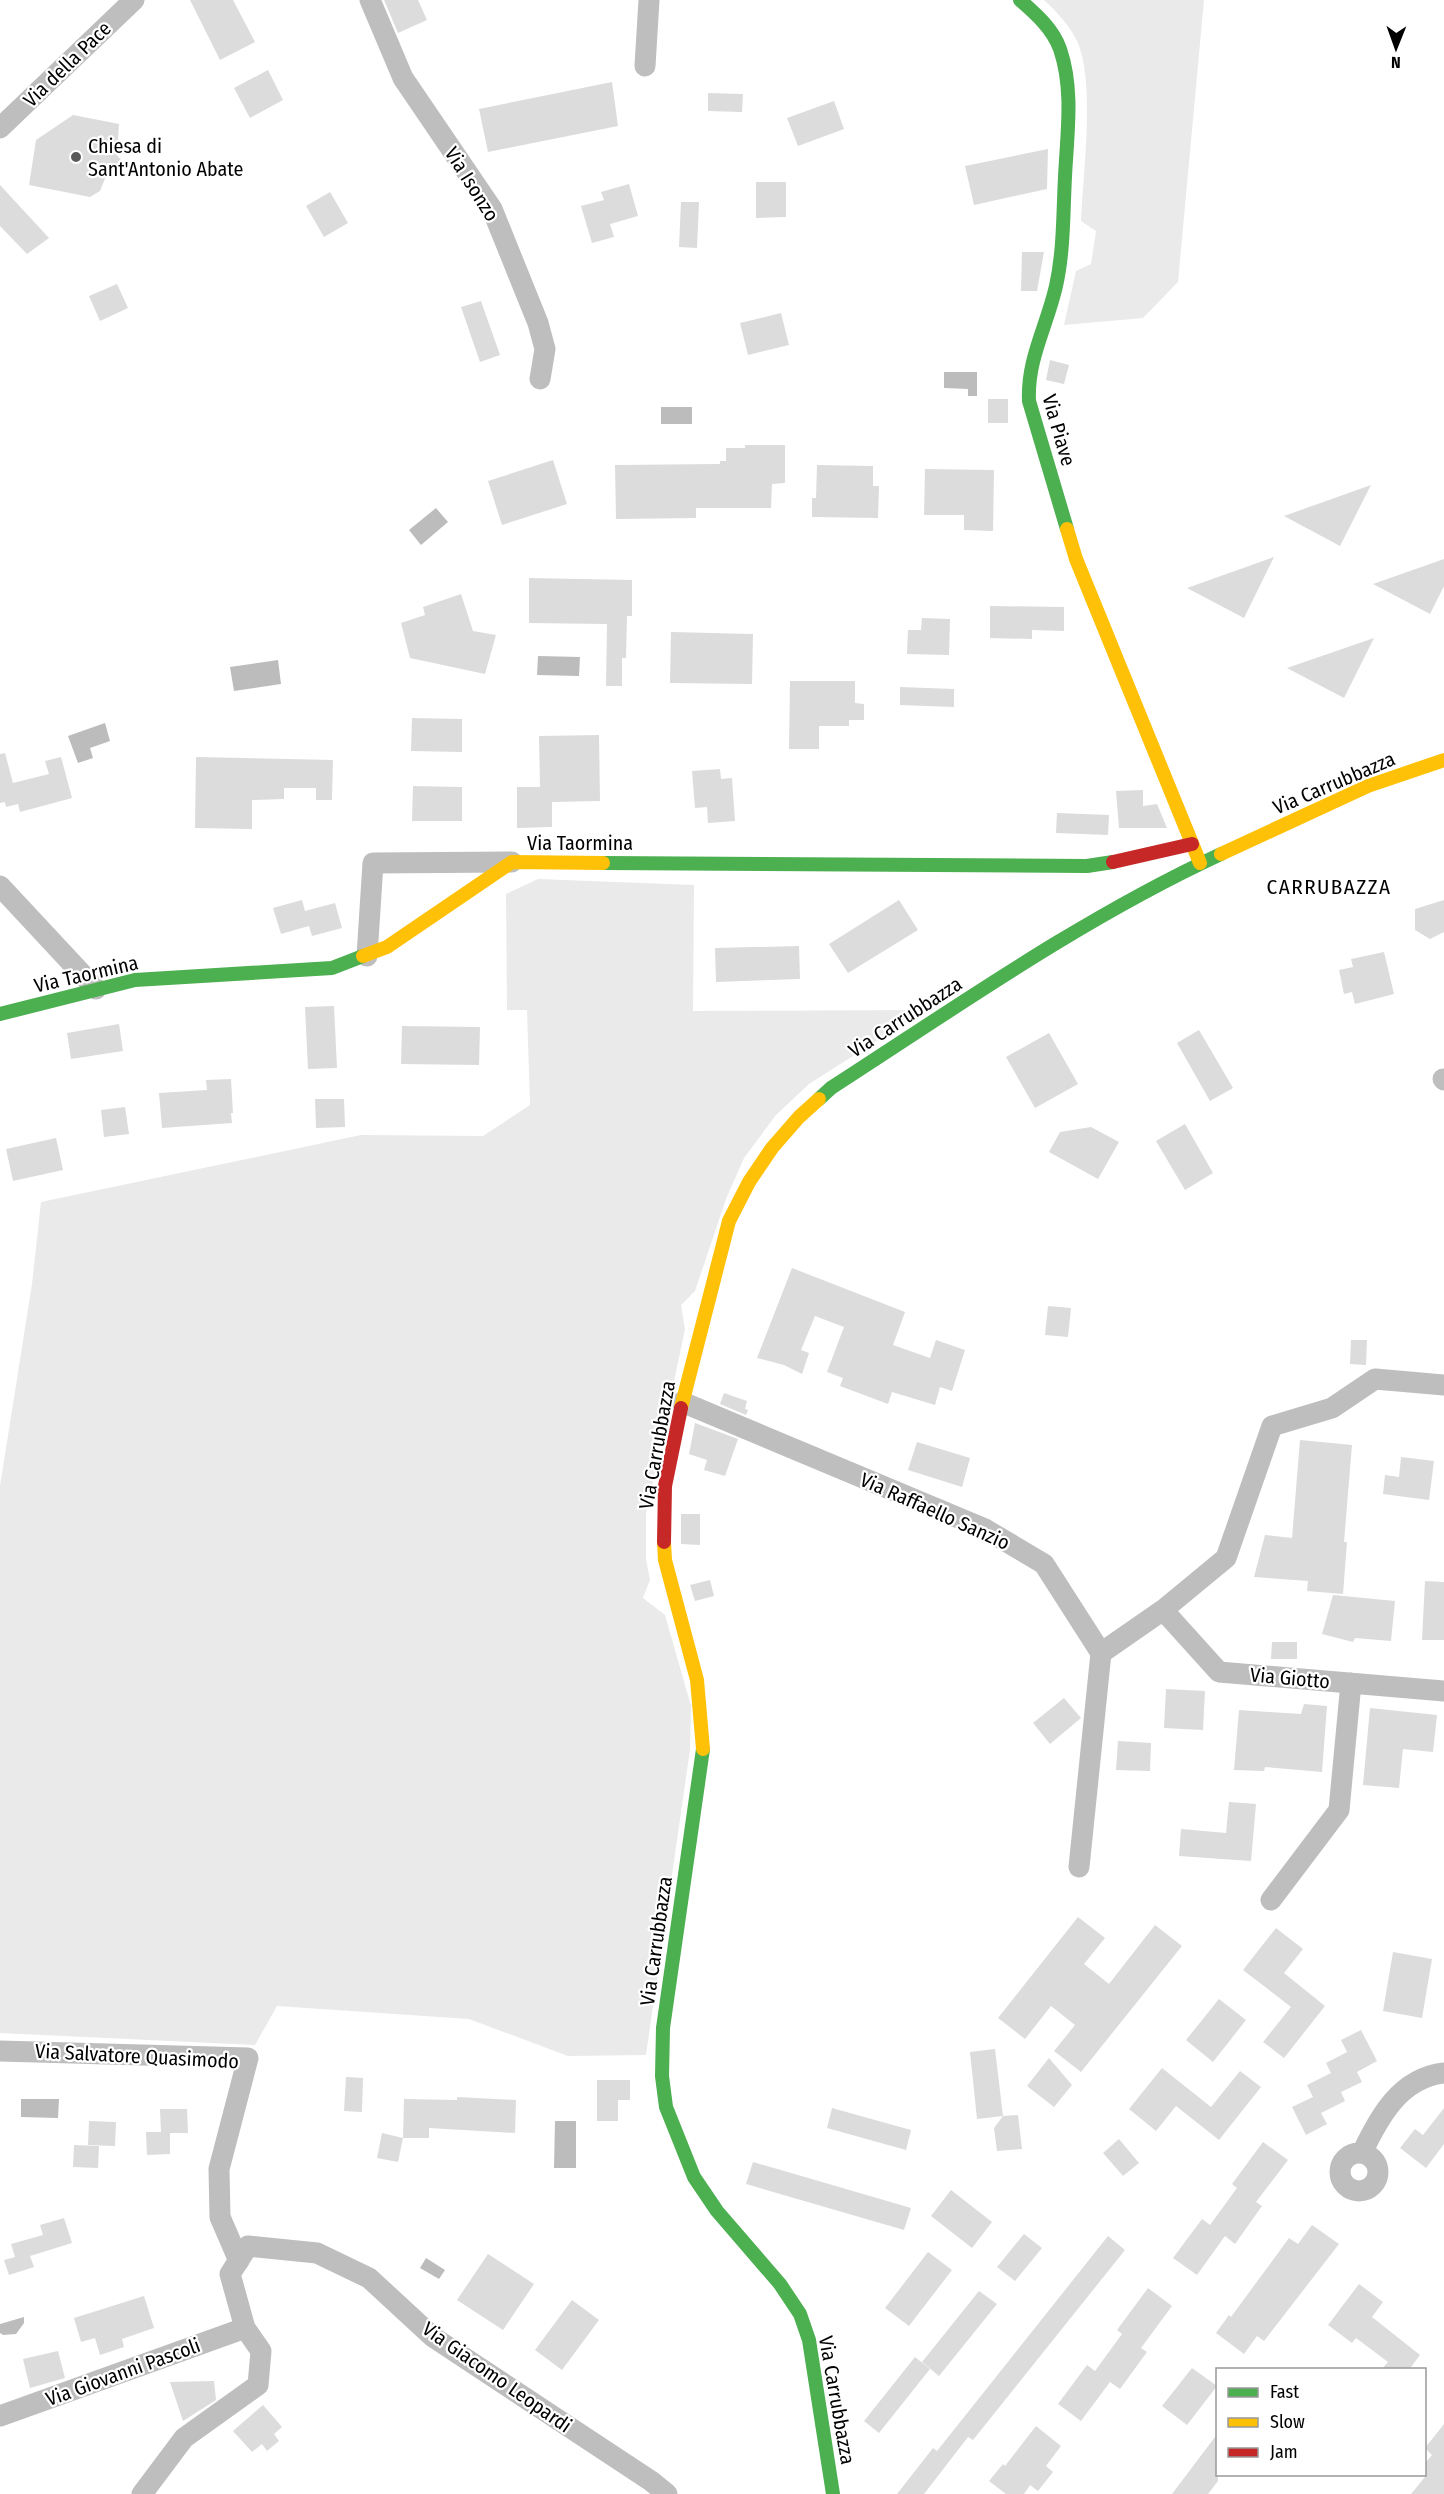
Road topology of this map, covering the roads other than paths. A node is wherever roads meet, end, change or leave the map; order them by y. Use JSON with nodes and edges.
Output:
{"nodes":[{"id":1,"x":134,"y":0,"type":"edge"},
{"id":2,"x":370,"y":0,"type":"edge"},
{"id":3,"x":649,"y":0,"type":"edge"},
{"id":4,"x":1020,"y":0,"type":"edge"},
{"id":5,"x":645,"y":66,"type":"dead end"},
{"id":6,"x":0,"y":128,"type":"edge"},
{"id":7,"x":540,"y":379,"type":"dead end"},
{"id":8,"x":1444,"y":760,"type":"edge"},
{"id":9,"x":1192,"y":844,"type":"junction"},
{"id":10,"x":512,"y":862,"type":"junction"},
{"id":11,"x":1200,"y":864,"type":"junction"},
{"id":12,"x":0,"y":886,"type":"edge"},
{"id":13,"x":367,"y":956,"type":"junction"},
{"id":14,"x":96,"y":989,"type":"junction"},
{"id":15,"x":0,"y":1014,"type":"edge"},
{"id":16,"x":1444,"y":1385,"type":"edge"},
{"id":17,"x":682,"y":1402,"type":"junction"},
{"id":18,"x":1163,"y":1610,"type":"junction"},
{"id":19,"x":1101,"y":1653,"type":"junction"},
{"id":20,"x":1351,"y":1683,"type":"junction"},
{"id":21,"x":1444,"y":1691,"type":"edge"},
{"id":22,"x":1079,"y":1867,"type":"dead end"},
{"id":23,"x":1271,"y":1900,"type":"dead end"},
{"id":24,"x":0,"y":2051,"type":"edge"},
{"id":25,"x":1444,"y":2073,"type":"edge"},
{"id":26,"x":1362,"y":2153,"type":"dead end"},
{"id":27,"x":239,"y":2261,"type":"junction"},
{"id":28,"x":245,"y":2328,"type":"junction"},
{"id":29,"x":0,"y":2415,"type":"edge"},
{"id":30,"x":141,"y":2494,"type":"edge"},
{"id":31,"x":667,"y":2494,"type":"edge"},
{"id":32,"x":833,"y":2494,"type":"edge"}],
"edges":[{"from":1,"to":6,"type":"street","name":"Via della Pace"},
{"from":2,"to":7,"type":"street","name":"Via Isonzo"},
{"from":3,"to":5,"type":"street"},
{"from":4,"to":9,"type":"main road","name":"Via Piave"},
{"from":8,"to":11,"type":"main road","name":"Via Carrubbazza"},
{"from":9,"to":10,"type":"main road","name":"Via Taormina"},
{"from":9,"to":11,"type":"main road","name":"Via Piave"},
{"from":10,"to":13,"type":"main road","name":"Via Taormina"},
{"from":10,"to":13,"type":"street"},
{"from":11,"to":17,"type":"main road","name":"Via Carrubbazza"},
{"from":12,"to":14,"type":"street"},
{"from":13,"to":14,"type":"main road","name":"Via Taormina"},
{"from":14,"to":15,"type":"main road","name":"Via Taormina"},
{"from":16,"to":18,"type":"street"},
{"from":17,"to":19,"type":"street","name":"Via Raffaello Sanzio"},
{"from":17,"to":32,"type":"main road","name":"Via Carrubbazza"},
{"from":18,"to":19,"type":"street"},
{"from":18,"to":20,"type":"street","name":"Via Giotto"},
{"from":19,"to":22,"type":"street"},
{"from":20,"to":21,"type":"street","name":"Via Giotto"},
{"from":20,"to":23,"type":"street"},
{"from":24,"to":27,"type":"street","name":"Via Salvatore Quasimodo"},
{"from":25,"to":26,"type":"street"},
{"from":27,"to":28,"type":"street"},
{"from":27,"to":31,"type":"street","name":"Via Giacomo Leopardi"},
{"from":28,"to":29,"type":"street","name":"Via Giovanni Pascoli"},
{"from":28,"to":30,"type":"street"}]}
